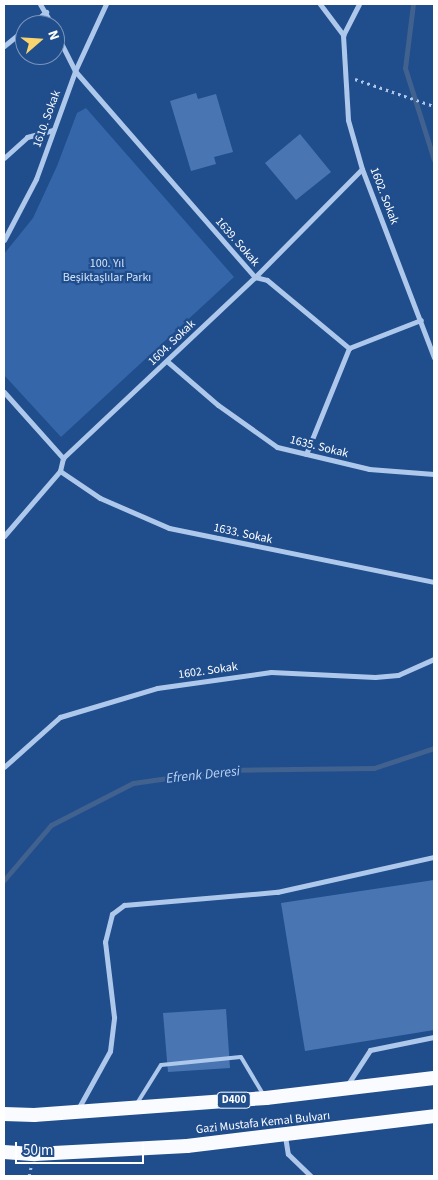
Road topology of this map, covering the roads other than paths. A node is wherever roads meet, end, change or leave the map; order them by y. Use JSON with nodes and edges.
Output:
{"nodes":[{"id":1,"x":40,"y":4,"type":"edge"},
{"id":2,"x":106,"y":4,"type":"edge"},
{"id":3,"x":320,"y":4,"type":"edge"},
{"id":4,"x":359,"y":4,"type":"edge"},
{"id":5,"x":46,"y":12,"type":"junction"},
{"id":6,"x":42,"y":15,"type":"edge"},
{"id":7,"x":47,"y":15,"type":"edge"},
{"id":8,"x":344,"y":35,"type":"junction"},
{"id":9,"x":15,"y":37,"type":"edge"},
{"id":10,"x":4,"y":46,"type":"edge"},
{"id":11,"x":65,"y":51,"type":"edge"},
{"id":12,"x":75,"y":71,"type":"junction"},
{"id":13,"x":53,"y":130,"type":"junction"},
{"id":14,"x":4,"y":158,"type":"edge"},
{"id":15,"x":362,"y":169,"type":"junction"},
{"id":16,"x":4,"y":240,"type":"edge"},
{"id":17,"x":255,"y":278,"type":"junction"},
{"id":18,"x":421,"y":320,"type":"junction"},
{"id":19,"x":349,"y":348,"type":"junction"},
{"id":20,"x":434,"y":358,"type":"edge"},
{"id":21,"x":168,"y":362,"type":"junction"},
{"id":22,"x":4,"y":392,"type":"edge"},
{"id":23,"x":306,"y":454,"type":"junction"},
{"id":24,"x":63,"y":458,"type":"junction"},
{"id":25,"x":60,"y":471,"type":"junction"},
{"id":26,"x":434,"y":474,"type":"edge"},
{"id":27,"x":4,"y":536,"type":"edge"},
{"id":28,"x":434,"y":582,"type":"edge"},
{"id":29,"x":434,"y":659,"type":"edge"},
{"id":30,"x":4,"y":767,"type":"edge"},
{"id":31,"x":434,"y":857,"type":"edge"},
{"id":32,"x":434,"y":1036,"type":"edge"},
{"id":33,"x":434,"y":1078,"type":"edge"},
{"id":34,"x":343,"y":1090,"type":"junction"},
{"id":35,"x":266,"y":1098,"type":"junction"},
{"id":36,"x":135,"y":1106,"type":"junction"},
{"id":37,"x":77,"y":1112,"type":"junction"},
{"id":38,"x":4,"y":1114,"type":"edge"},
{"id":39,"x":434,"y":1116,"type":"edge"},
{"id":40,"x":284,"y":1136,"type":"junction"},
{"id":41,"x":4,"y":1152,"type":"edge"},
{"id":42,"x":311,"y":1176,"type":"edge"}],
"edges":[{"from":1,"to":5,"type":"street"},
{"from":2,"to":12,"type":"street","name":"1610. Sokak"},
{"from":3,"to":8,"type":"street"},
{"from":4,"to":8,"type":"street"},
{"from":5,"to":6,"type":"street"},
{"from":5,"to":7,"type":"street"},
{"from":8,"to":15,"type":"street","name":"1602. Sokak"},
{"from":9,"to":10,"type":"street"},
{"from":11,"to":12,"type":"street","name":"1639. Sokak"},
{"from":12,"to":13,"type":"street","name":"1610. Sokak"},
{"from":12,"to":17,"type":"street","name":"1639. Sokak"},
{"from":13,"to":14,"type":"street"},
{"from":13,"to":16,"type":"street","name":"1610. Sokak"},
{"from":15,"to":17,"type":"street","name":"1604. Sokak"},
{"from":15,"to":18,"type":"street","name":"1602. Sokak"},
{"from":17,"to":19,"type":"street","name":"1639. Sokak"},
{"from":17,"to":21,"type":"street","name":"1604. Sokak"},
{"from":18,"to":19,"type":"street"},
{"from":18,"to":20,"type":"street","name":"1602. Sokak"},
{"from":19,"to":23,"type":"street"},
{"from":21,"to":23,"type":"street","name":"1635. Sokak"},
{"from":21,"to":24,"type":"street","name":"1604. Sokak"},
{"from":22,"to":24,"type":"street"},
{"from":23,"to":26,"type":"street","name":"1635. Sokak"},
{"from":24,"to":25,"type":"street"},
{"from":25,"to":27,"type":"street"},
{"from":25,"to":28,"type":"street","name":"1633. Sokak"},
{"from":29,"to":30,"type":"street","name":"1602. Sokak"},
{"from":31,"to":37,"type":"street"},
{"from":32,"to":34,"type":"street"},
{"from":33,"to":34,"type":"highway","name":"Gazi Mustafa Kemal Bulvarı","number":"D400"},
{"from":34,"to":35,"type":"highway","name":"Gazi Mustafa Kemal Bulvarı","number":"D400"},
{"from":35,"to":36,"type":"highway","name":"Gazi Mustafa Kemal Bulvarı","number":"D400"},
{"from":35,"to":36,"type":"lane"},
{"from":36,"to":37,"type":"highway","name":"Gazi Mustafa Kemal Bulvarı","number":"D400"},
{"from":37,"to":38,"type":"highway","name":"Gazi Mustafa Kemal Bulvarı","number":"D400"},
{"from":39,"to":40,"type":"highway","name":"Gazi Mustafa Kemal Bulvarı"},
{"from":40,"to":41,"type":"highway","name":"Gazi Mustafa Kemal Bulvarı"},
{"from":40,"to":42,"type":"street"}]}
